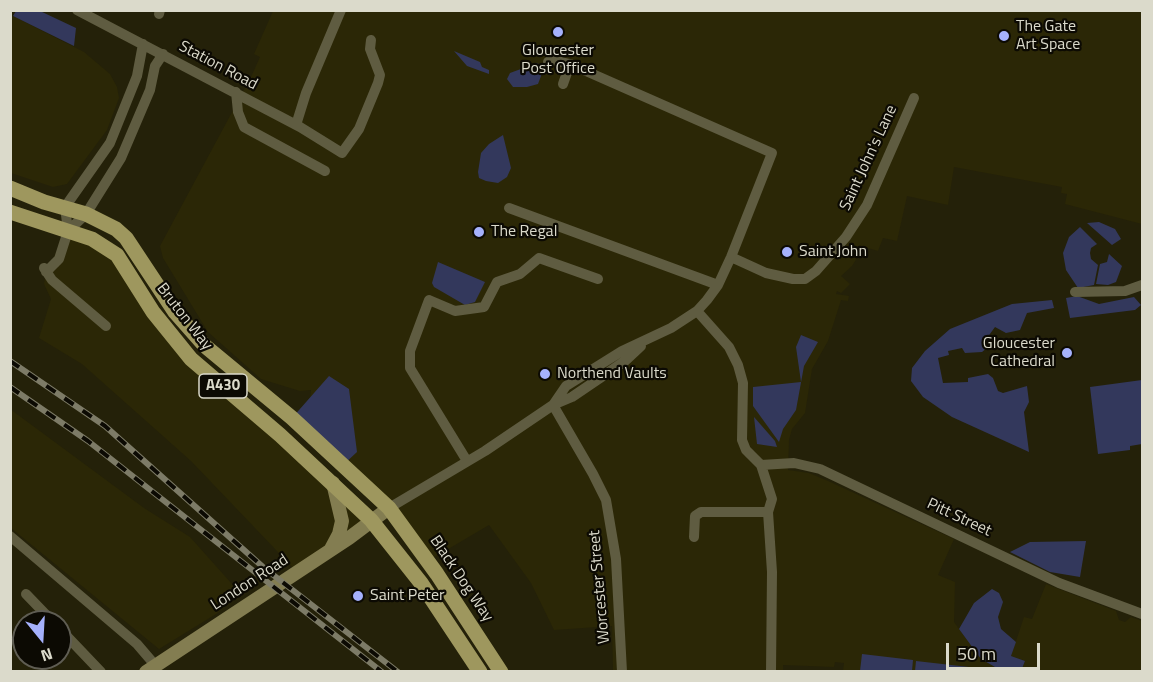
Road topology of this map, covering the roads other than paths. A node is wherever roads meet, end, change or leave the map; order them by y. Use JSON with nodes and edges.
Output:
{"nodes":[{"id":1,"x":77,"y":10,"type":"edge"},
{"id":2,"x":341,"y":10,"type":"edge"},
{"id":3,"x":370,"y":40,"type":"dead end"},
{"id":4,"x":143,"y":45,"type":"junction"},
{"id":5,"x":163,"y":54,"type":"junction"},
{"id":6,"x":548,"y":62,"type":"dead end"},
{"id":7,"x":570,"y":64,"type":"junction"},
{"id":8,"x":563,"y":84,"type":"dead end"},
{"id":9,"x":236,"y":92,"type":"junction"},
{"id":10,"x":914,"y":98,"type":"dead end"},
{"id":11,"x":296,"y":125,"type":"junction"},
{"id":12,"x":325,"y":171,"type":"dead end"},
{"id":13,"x":10,"y":188,"type":"edge"},
{"id":14,"x":64,"y":207,"type":"junction"},
{"id":15,"x":509,"y":208,"type":"dead end"},
{"id":16,"x":10,"y":212,"type":"edge"},
{"id":17,"x":86,"y":214,"type":"junction"},
{"id":18,"x":68,"y":231,"type":"junction"},
{"id":19,"x":731,"y":257,"type":"junction"},
{"id":20,"x":598,"y":279,"type":"dead end"},
{"id":21,"x":718,"y":285,"type":"junction"},
{"id":22,"x":1143,"y":285,"type":"edge"},
{"id":23,"x":1075,"y":292,"type":"dead end"},
{"id":24,"x":697,"y":311,"type":"junction"},
{"id":25,"x":106,"y":326,"type":"dead end"},
{"id":26,"x":553,"y":405,"type":"junction"},
{"id":27,"x":467,"y":461,"type":"junction"},
{"id":28,"x":761,"y":465,"type":"junction"},
{"id":29,"x":333,"y":483,"type":"junction"},
{"id":30,"x":389,"y":508,"type":"junction"},
{"id":31,"x":768,"y":512,"type":"junction"},
{"id":32,"x":371,"y":520,"type":"junction"},
{"id":33,"x":10,"y":536,"type":"edge"},
{"id":34,"x":694,"y":537,"type":"dead end"},
{"id":35,"x":330,"y":550,"type":"junction"},
{"id":36,"x":26,"y":594,"type":"dead end"},
{"id":37,"x":41,"y":610,"type":"edge"},
{"id":38,"x":1143,"y":614,"type":"edge"},
{"id":39,"x":72,"y":642,"type":"edge"},
{"id":40,"x":150,"y":668,"type":"edge"},
{"id":41,"x":101,"y":672,"type":"edge"},
{"id":42,"x":480,"y":672,"type":"edge"},
{"id":43,"x":501,"y":672,"type":"edge"},
{"id":44,"x":622,"y":672,"type":"edge"},
{"id":45,"x":771,"y":672,"type":"edge"}],
"edges":[{"from":1,"to":4,"type":"street","name":"Station Road"},
{"from":2,"to":11,"type":"street"},
{"from":3,"to":11,"type":"street","name":"Station Road"},
{"from":4,"to":5,"type":"street","name":"Station Road"},
{"from":4,"to":14,"type":"street"},
{"from":5,"to":9,"type":"street","name":"Station Road"},
{"from":5,"to":17,"type":"street"},
{"from":6,"to":7,"type":"street"},
{"from":7,"to":8,"type":"street"},
{"from":7,"to":19,"type":"street"},
{"from":9,"to":11,"type":"street","name":"Station Road"},
{"from":9,"to":12,"type":"street"},
{"from":10,"to":19,"type":"street","name":"Saint John's Lane"},
{"from":13,"to":14,"type":"main road","name":"Bruton Way","number":"A430"},
{"from":14,"to":17,"type":"main road","name":"Bruton Way","number":"A430"},
{"from":14,"to":18,"type":"street"},
{"from":15,"to":21,"type":"street"},
{"from":16,"to":18,"type":"main road","name":"Bruton Way","number":"A430"},
{"from":17,"to":18,"type":"street"},
{"from":17,"to":30,"type":"main road","name":"Bruton Way","number":"A430"},
{"from":18,"to":25,"type":"street"},
{"from":18,"to":29,"type":"main road","name":"Bruton Way","number":"A430"},
{"from":19,"to":21,"type":"street"},
{"from":20,"to":27,"type":"street"},
{"from":21,"to":24,"type":"street"},
{"from":22,"to":23,"type":"street"},
{"from":24,"to":26,"type":"street"},
{"from":24,"to":28,"type":"street"},
{"from":26,"to":27,"type":"street"},
{"from":26,"to":44,"type":"street","name":"Worcester Street"},
{"from":27,"to":30,"type":"street"},
{"from":28,"to":31,"type":"street"},
{"from":28,"to":38,"type":"street","name":"Pitt Street"},
{"from":29,"to":32,"type":"main road","name":"Bruton Way","number":"A430"},
{"from":29,"to":35,"type":"main road"},
{"from":30,"to":32,"type":"main road","name":"London Road"},
{"from":30,"to":43,"type":"main road","name":"Black Dog Way","number":"A430"},
{"from":31,"to":34,"type":"street"},
{"from":31,"to":45,"type":"street"},
{"from":32,"to":35,"type":"main road","name":"London Road"},
{"from":32,"to":42,"type":"main road","number":"A430"},
{"from":33,"to":40,"type":"street"},
{"from":35,"to":40,"type":"main road","name":"London Road"},
{"from":36,"to":37,"type":"street"},
{"from":39,"to":41,"type":"street"}]}
